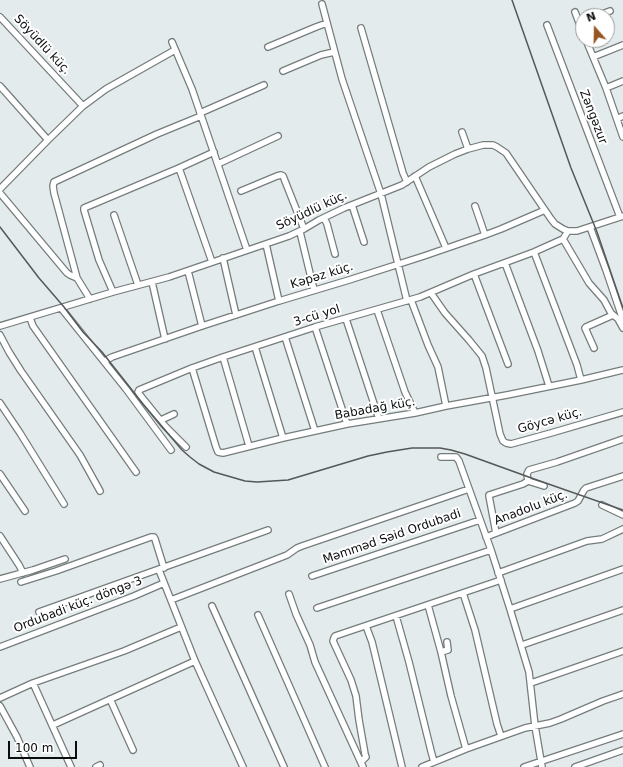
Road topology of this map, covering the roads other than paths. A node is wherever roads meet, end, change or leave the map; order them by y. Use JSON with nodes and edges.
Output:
{"nodes":[{"id":1,"x":322,"y":4,"type":"dead end"},
{"id":2,"x":0,"y":17,"type":"edge"},
{"id":3,"x":327,"y":23,"type":"junction"},
{"id":4,"x":547,"y":25,"type":"dead end"},
{"id":5,"x":361,"y":28,"type":"dead end"},
{"id":6,"x":172,"y":42,"type":"dead end"},
{"id":7,"x":622,"y":45,"type":"edge"},
{"id":8,"x":268,"y":47,"type":"dead end"},
{"id":9,"x":589,"y":48,"type":"edge"},
{"id":10,"x":176,"y":50,"type":"junction"},
{"id":11,"x":334,"y":52,"type":"junction"},
{"id":12,"x":593,"y":57,"type":"junction"},
{"id":13,"x":283,"y":71,"type":"dead end"},
{"id":14,"x":623,"y":81,"type":"edge"},
{"id":15,"x":264,"y":85,"type":"dead end"},
{"id":16,"x":0,"y":86,"type":"edge"},
{"id":17,"x":606,"y":88,"type":"junction"},
{"id":18,"x":83,"y":106,"type":"junction"},
{"id":19,"x":201,"y":114,"type":"junction"},
{"id":20,"x":623,"y":116,"type":"edge"},
{"id":21,"x":617,"y":119,"type":"junction"},
{"id":22,"x":462,"y":132,"type":"dead end"},
{"id":23,"x":278,"y":136,"type":"dead end"},
{"id":24,"x":623,"y":137,"type":"edge"},
{"id":25,"x":48,"y":140,"type":"junction"},
{"id":26,"x":468,"y":149,"type":"junction"},
{"id":27,"x":214,"y":152,"type":"junction"},
{"id":28,"x":218,"y":164,"type":"junction"},
{"id":29,"x":179,"y":168,"type":"junction"},
{"id":30,"x":415,"y":176,"type":"junction"},
{"id":31,"x":407,"y":182,"type":"junction"},
{"id":32,"x":0,"y":189,"type":"edge"},
{"id":33,"x":241,"y":192,"type":"dead end"},
{"id":34,"x":0,"y":193,"type":"edge"},
{"id":35,"x":381,"y":194,"type":"junction"},
{"id":36,"x":352,"y":205,"type":"junction"},
{"id":37,"x":475,"y":206,"type":"dead end"},
{"id":38,"x":545,"y":210,"type":"junction"},
{"id":39,"x":114,"y":215,"type":"dead end"},
{"id":40,"x":621,"y":216,"type":"edge"},
{"id":41,"x":324,"y":218,"type":"junction"},
{"id":42,"x":590,"y":227,"type":"junction"},
{"id":43,"x":302,"y":230,"type":"junction"},
{"id":44,"x":568,"y":231,"type":"junction"},
{"id":45,"x":485,"y":235,"type":"junction"},
{"id":46,"x":563,"y":239,"type":"junction"},
{"id":47,"x":364,"y":242,"type":"dead end"},
{"id":48,"x":266,"y":244,"type":"junction"},
{"id":49,"x":446,"y":248,"type":"junction"},
{"id":50,"x":247,"y":250,"type":"junction"},
{"id":51,"x":534,"y":252,"type":"junction"},
{"id":52,"x":335,"y":254,"type":"dead end"},
{"id":53,"x":223,"y":258,"type":"junction"},
{"id":54,"x":212,"y":262,"type":"junction"},
{"id":55,"x":504,"y":263,"type":"junction"},
{"id":56,"x":398,"y":264,"type":"junction"},
{"id":57,"x":188,"y":271,"type":"junction"},
{"id":58,"x":474,"y":274,"type":"junction"},
{"id":59,"x":77,"y":278,"type":"junction"},
{"id":60,"x":152,"y":282,"type":"junction"},
{"id":61,"x":138,"y":285,"type":"junction"},
{"id":62,"x":314,"y":290,"type":"junction"},
{"id":63,"x":113,"y":292,"type":"junction"},
{"id":64,"x":431,"y":293,"type":"junction"},
{"id":65,"x":90,"y":299,"type":"junction"},
{"id":66,"x":409,"y":300,"type":"junction"},
{"id":67,"x":279,"y":301,"type":"junction"},
{"id":68,"x":61,"y":308,"type":"junction"},
{"id":69,"x":377,"y":310,"type":"junction"},
{"id":70,"x":236,"y":315,"type":"junction"},
{"id":71,"x":613,"y":315,"type":"junction"},
{"id":72,"x":30,"y":318,"type":"junction"},
{"id":73,"x":346,"y":319,"type":"junction"},
{"id":74,"x":623,"y":320,"type":"edge"},
{"id":75,"x":0,"y":326,"type":"edge"},
{"id":76,"x":202,"y":326,"type":"junction"},
{"id":77,"x":315,"y":327,"type":"junction"},
{"id":78,"x":623,"y":328,"type":"edge"},
{"id":79,"x":0,"y":334,"type":"edge"},
{"id":80,"x":285,"y":337,"type":"junction"},
{"id":81,"x":165,"y":339,"type":"junction"},
{"id":82,"x":255,"y":347,"type":"junction"},
{"id":83,"x":594,"y":348,"type":"dead end"},
{"id":84,"x":223,"y":357,"type":"junction"},
{"id":85,"x":105,"y":361,"type":"junction"},
{"id":86,"x":508,"y":364,"type":"dead end"},
{"id":87,"x":192,"y":368,"type":"junction"},
{"id":88,"x":623,"y":370,"type":"edge"},
{"id":89,"x":581,"y":380,"type":"junction"},
{"id":90,"x":549,"y":386,"type":"junction"},
{"id":91,"x":492,"y":398,"type":"junction"},
{"id":92,"x":0,"y":403,"type":"edge"},
{"id":93,"x":446,"y":406,"type":"junction"},
{"id":94,"x":623,"y":412,"type":"edge"},
{"id":95,"x":415,"y":413,"type":"junction"},
{"id":96,"x":174,"y":414,"type":"dead end"},
{"id":97,"x":379,"y":419,"type":"junction"},
{"id":98,"x":161,"y":420,"type":"junction"},
{"id":99,"x":347,"y":424,"type":"junction"},
{"id":100,"x":314,"y":431,"type":"junction"},
{"id":101,"x":283,"y":438,"type":"junction"},
{"id":102,"x":623,"y":440,"type":"edge"},
{"id":103,"x":249,"y":446,"type":"junction"},
{"id":104,"x":186,"y":448,"type":"dead end"},
{"id":105,"x":171,"y":450,"type":"dead end"},
{"id":106,"x":441,"y":457,"type":"dead end"},
{"id":107,"x":136,"y":472,"type":"dead end"},
{"id":108,"x":0,"y":474,"type":"edge"},
{"id":109,"x":623,"y":476,"type":"edge"},
{"id":110,"x":528,"y":481,"type":"junction"},
{"id":111,"x":544,"y":486,"type":"dead end"},
{"id":112,"x":469,"y":489,"type":"junction"},
{"id":113,"x":100,"y":491,"type":"dead end"},
{"id":114,"x":64,"y":504,"type":"dead end"},
{"id":115,"x":602,"y":505,"type":"dead end"},
{"id":116,"x":25,"y":511,"type":"dead end"},
{"id":117,"x":623,"y":516,"type":"edge"},
{"id":118,"x":480,"y":520,"type":"junction"},
{"id":119,"x":623,"y":529,"type":"edge"},
{"id":120,"x":268,"y":530,"type":"dead end"},
{"id":121,"x":496,"y":533,"type":"junction"},
{"id":122,"x":0,"y":536,"type":"edge"},
{"id":123,"x":486,"y":537,"type":"junction"},
{"id":124,"x":491,"y":550,"type":"junction"},
{"id":125,"x":65,"y":559,"type":"dead end"},
{"id":126,"x":162,"y":569,"type":"junction"},
{"id":127,"x":623,"y":569,"type":"edge"},
{"id":128,"x":498,"y":572,"type":"junction"},
{"id":129,"x":23,"y":573,"type":"junction"},
{"id":130,"x":312,"y":576,"type":"dead end"},
{"id":131,"x":0,"y":579,"type":"edge"},
{"id":132,"x":501,"y":580,"type":"junction"},
{"id":133,"x":21,"y":582,"type":"dead end"},
{"id":134,"x":164,"y":583,"type":"junction"},
{"id":135,"x":463,"y":593,"type":"junction"},
{"id":136,"x":289,"y":594,"type":"dead end"},
{"id":137,"x":171,"y":600,"type":"junction"},
{"id":138,"x":428,"y":605,"type":"junction"},
{"id":139,"x":212,"y":606,"type":"dead end"},
{"id":140,"x":318,"y":608,"type":"dead end"},
{"id":141,"x":510,"y":609,"type":"junction"},
{"id":142,"x":623,"y":610,"type":"edge"},
{"id":143,"x":39,"y":612,"type":"dead end"},
{"id":144,"x":258,"y":615,"type":"dead end"},
{"id":145,"x":396,"y":616,"type":"junction"},
{"id":146,"x":366,"y":626,"type":"junction"},
{"id":147,"x":181,"y":627,"type":"junction"},
{"id":148,"x":447,"y":642,"type":"dead end"},
{"id":149,"x":522,"y":645,"type":"junction"},
{"id":150,"x":0,"y":647,"type":"edge"},
{"id":151,"x":623,"y":651,"type":"edge"},
{"id":152,"x":441,"y":652,"type":"junction"},
{"id":153,"x":195,"y":661,"type":"junction"},
{"id":154,"x":34,"y":683,"type":"junction"},
{"id":155,"x":531,"y":683,"type":"junction"},
{"id":156,"x":623,"y":694,"type":"edge"},
{"id":157,"x":0,"y":698,"type":"edge"},
{"id":158,"x":110,"y":699,"type":"junction"},
{"id":159,"x":0,"y":706,"type":"edge"},
{"id":160,"x":53,"y":725,"type":"junction"},
{"id":161,"x":535,"y":726,"type":"junction"},
{"id":162,"x":623,"y":734,"type":"edge"},
{"id":163,"x":501,"y":736,"type":"junction"},
{"id":164,"x":466,"y":749,"type":"junction"},
{"id":165,"x":133,"y":750,"type":"dead end"},
{"id":166,"x":623,"y":750,"type":"edge"},
{"id":167,"x":434,"y":762,"type":"junction"},
{"id":168,"x":362,"y":764,"type":"edge"},
{"id":169,"x":542,"y":764,"type":"edge"},
{"id":170,"x":30,"y":767,"type":"edge"},
{"id":171,"x":71,"y":767,"type":"edge"},
{"id":172,"x":242,"y":767,"type":"edge"},
{"id":173,"x":284,"y":767,"type":"edge"},
{"id":174,"x":325,"y":767,"type":"edge"},
{"id":175,"x":402,"y":767,"type":"edge"},
{"id":176,"x":422,"y":767,"type":"edge"},
{"id":177,"x":524,"y":767,"type":"edge"},
{"id":178,"x":575,"y":767,"type":"edge"}],
"edges":[{"from":1,"to":3,"type":"street"},
{"from":2,"to":18,"type":"street","name":"Söyüdlü küç."},
{"from":3,"to":8,"type":"street"},
{"from":3,"to":11,"type":"street"},
{"from":4,"to":40,"type":"street","name":"Zəngəzur"},
{"from":5,"to":31,"type":"street"},
{"from":6,"to":10,"type":"street"},
{"from":7,"to":12,"type":"street"},
{"from":9,"to":12,"type":"street"},
{"from":10,"to":18,"type":"street"},
{"from":10,"to":19,"type":"street"},
{"from":11,"to":13,"type":"street"},
{"from":11,"to":35,"type":"street"},
{"from":12,"to":17,"type":"street"},
{"from":14,"to":17,"type":"street"},
{"from":15,"to":19,"type":"street"},
{"from":16,"to":25,"type":"street"},
{"from":17,"to":21,"type":"street"},
{"from":18,"to":25,"type":"street"},
{"from":19,"to":27,"type":"street"},
{"from":19,"to":59,"type":"street"},
{"from":20,"to":21,"type":"street"},
{"from":21,"to":24,"type":"street"},
{"from":22,"to":26,"type":"street"},
{"from":23,"to":28,"type":"street"},
{"from":25,"to":32,"type":"street"},
{"from":26,"to":30,"type":"street","name":"Söyüdlü küç."},
{"from":26,"to":38,"type":"street","name":"Söyüdlü küç."},
{"from":27,"to":28,"type":"street"},
{"from":27,"to":29,"type":"street"},
{"from":28,"to":50,"type":"street"},
{"from":29,"to":54,"type":"street"},
{"from":29,"to":63,"type":"street"},
{"from":30,"to":31,"type":"street","name":"Söyüdlü küç."},
{"from":30,"to":49,"type":"street"},
{"from":31,"to":35,"type":"street","name":"Söyüdlü küç."},
{"from":33,"to":43,"type":"street"},
{"from":34,"to":59,"type":"street"},
{"from":35,"to":36,"type":"street","name":"Söyüdlü küç."},
{"from":35,"to":56,"type":"street"},
{"from":36,"to":41,"type":"street","name":"Söyüdlü küç."},
{"from":36,"to":47,"type":"street"},
{"from":37,"to":45,"type":"street"},
{"from":38,"to":44,"type":"street","name":"Söyüdlü küç."},
{"from":38,"to":45,"type":"street","name":"Kəpəz küç."},
{"from":39,"to":61,"type":"street"},
{"from":40,"to":42,"type":"street"},
{"from":41,"to":43,"type":"street","name":"Söyüdlü küç."},
{"from":41,"to":52,"type":"street"},
{"from":42,"to":44,"type":"street"},
{"from":42,"to":74,"type":"street"},
{"from":43,"to":48,"type":"street","name":"Söyüdlü küç."},
{"from":43,"to":62,"type":"street"},
{"from":44,"to":46,"type":"street"},
{"from":45,"to":49,"type":"street","name":"Kəpəz küç."},
{"from":46,"to":51,"type":"street","name":"3-cü yol"},
{"from":46,"to":71,"type":"street"},
{"from":48,"to":50,"type":"street","name":"Söyüdlü küç."},
{"from":48,"to":67,"type":"street"},
{"from":49,"to":56,"type":"street","name":"Kəpəz küç."},
{"from":50,"to":53,"type":"street","name":"Söyüdlü küç."},
{"from":51,"to":55,"type":"street","name":"3-cü yol"},
{"from":51,"to":89,"type":"street"},
{"from":53,"to":54,"type":"street","name":"Söyüdlü küç."},
{"from":53,"to":70,"type":"street"},
{"from":54,"to":57,"type":"street","name":"Söyüdlü küç."},
{"from":55,"to":58,"type":"street","name":"3-cü yol"},
{"from":55,"to":90,"type":"street"},
{"from":56,"to":62,"type":"street","name":"Kəpəz küç."},
{"from":56,"to":66,"type":"street"},
{"from":57,"to":60,"type":"street","name":"Söyüdlü küç."},
{"from":57,"to":76,"type":"street"},
{"from":58,"to":64,"type":"street","name":"3-cü yol"},
{"from":58,"to":86,"type":"street"},
{"from":59,"to":65,"type":"street"},
{"from":60,"to":61,"type":"street","name":"Söyüdlü küç."},
{"from":60,"to":81,"type":"street"},
{"from":61,"to":63,"type":"street","name":"Söyüdlü küç."},
{"from":62,"to":67,"type":"street","name":"Kəpəz küç."},
{"from":63,"to":65,"type":"street","name":"Söyüdlü küç."},
{"from":64,"to":66,"type":"street","name":"3-cü yol"},
{"from":64,"to":91,"type":"street","name":"Göycə küç."},
{"from":65,"to":68,"type":"street","name":"Söyüdlü küç."},
{"from":66,"to":69,"type":"street","name":"3-cü yol"},
{"from":66,"to":93,"type":"street"},
{"from":67,"to":70,"type":"street","name":"Kəpəz küç."},
{"from":68,"to":72,"type":"street","name":"Söyüdlü küç."},
{"from":68,"to":85,"type":"street"},
{"from":69,"to":73,"type":"street","name":"3-cü yol"},
{"from":69,"to":95,"type":"street"},
{"from":70,"to":76,"type":"street","name":"Kəpəz küç."},
{"from":71,"to":78,"type":"street"},
{"from":71,"to":83,"type":"street"},
{"from":72,"to":75,"type":"street","name":"Söyüdlü küç."},
{"from":72,"to":107,"type":"street"},
{"from":73,"to":77,"type":"street","name":"3-cü yol"},
{"from":73,"to":97,"type":"street"},
{"from":76,"to":81,"type":"street","name":"Kəpəz küç."},
{"from":77,"to":80,"type":"street","name":"3-cü yol"},
{"from":77,"to":99,"type":"street"},
{"from":79,"to":113,"type":"street"},
{"from":80,"to":82,"type":"street","name":"3-cü yol"},
{"from":80,"to":100,"type":"street"},
{"from":81,"to":85,"type":"street","name":"Kəpəz küç."},
{"from":82,"to":84,"type":"street","name":"3-cü yol"},
{"from":82,"to":101,"type":"street"},
{"from":84,"to":87,"type":"street","name":"3-cü yol"},
{"from":84,"to":103,"type":"street"},
{"from":85,"to":105,"type":"street"},
{"from":87,"to":98,"type":"street","name":"3-cü yol"},
{"from":87,"to":103,"type":"street","name":"Babadağ küç."},
{"from":88,"to":89,"type":"street","name":"Babadağ küç."},
{"from":89,"to":90,"type":"street","name":"Babadağ küç."},
{"from":90,"to":91,"type":"street","name":"Babadağ küç."},
{"from":91,"to":93,"type":"street","name":"Babadağ küç."},
{"from":91,"to":94,"type":"street","name":"Göycə küç."},
{"from":92,"to":114,"type":"street"},
{"from":93,"to":95,"type":"street","name":"Babadağ küç."},
{"from":95,"to":97,"type":"street","name":"Babadağ küç."},
{"from":96,"to":98,"type":"street"},
{"from":97,"to":99,"type":"street","name":"Babadağ küç."},
{"from":98,"to":104,"type":"street","name":"3-cü yol"},
{"from":99,"to":100,"type":"street","name":"Babadağ küç."},
{"from":100,"to":101,"type":"street","name":"Babadağ küç."},
{"from":101,"to":103,"type":"street","name":"Babadağ küç."},
{"from":102,"to":110,"type":"street"},
{"from":106,"to":112,"type":"street"},
{"from":108,"to":116,"type":"street"},
{"from":109,"to":121,"type":"street","name":"Anadolu küç."},
{"from":110,"to":111,"type":"street"},
{"from":110,"to":121,"type":"street"},
{"from":112,"to":118,"type":"street"},
{"from":112,"to":137,"type":"street"},
{"from":115,"to":117,"type":"street"},
{"from":118,"to":123,"type":"street"},
{"from":118,"to":130,"type":"street","name":"Məmməd Səid Ordubadi"},
{"from":119,"to":128,"type":"street"},
{"from":120,"to":126,"type":"street"},
{"from":121,"to":123,"type":"street","name":"Anadolu küç."},
{"from":122,"to":129,"type":"street"},
{"from":123,"to":124,"type":"street"},
{"from":124,"to":128,"type":"street"},
{"from":124,"to":140,"type":"street"},
{"from":125,"to":129,"type":"street"},
{"from":126,"to":133,"type":"street"},
{"from":126,"to":134,"type":"street"},
{"from":126,"to":143,"type":"street"},
{"from":127,"to":141,"type":"street"},
{"from":128,"to":132,"type":"street"},
{"from":129,"to":131,"type":"street"},
{"from":132,"to":135,"type":"street"},
{"from":132,"to":141,"type":"street"},
{"from":134,"to":137,"type":"street"},
{"from":134,"to":150,"type":"street","name":"Ordubadi küç. döngə 3"},
{"from":135,"to":138,"type":"street"},
{"from":135,"to":163,"type":"street"},
{"from":136,"to":168,"type":"street"},
{"from":137,"to":147,"type":"street"},
{"from":138,"to":145,"type":"street"},
{"from":138,"to":152,"type":"street"},
{"from":139,"to":173,"type":"street"},
{"from":141,"to":149,"type":"street"},
{"from":142,"to":149,"type":"street"},
{"from":144,"to":174,"type":"street"},
{"from":145,"to":146,"type":"street"},
{"from":145,"to":167,"type":"street"},
{"from":146,"to":168,"type":"street"},
{"from":146,"to":175,"type":"street"},
{"from":147,"to":153,"type":"street"},
{"from":147,"to":154,"type":"street"},
{"from":148,"to":152,"type":"street"},
{"from":149,"to":155,"type":"street"},
{"from":151,"to":155,"type":"street"},
{"from":152,"to":164,"type":"street"},
{"from":153,"to":158,"type":"street"},
{"from":153,"to":172,"type":"street"},
{"from":154,"to":157,"type":"street"},
{"from":154,"to":160,"type":"street"},
{"from":155,"to":161,"type":"street"},
{"from":156,"to":161,"type":"street"},
{"from":158,"to":160,"type":"street"},
{"from":158,"to":165,"type":"street"},
{"from":159,"to":170,"type":"street"},
{"from":160,"to":171,"type":"street"},
{"from":161,"to":163,"type":"street"},
{"from":161,"to":169,"type":"street"},
{"from":162,"to":169,"type":"street"},
{"from":163,"to":164,"type":"street"},
{"from":164,"to":167,"type":"street"},
{"from":166,"to":178,"type":"street"},
{"from":167,"to":176,"type":"street"},
{"from":169,"to":177,"type":"street"}]}
